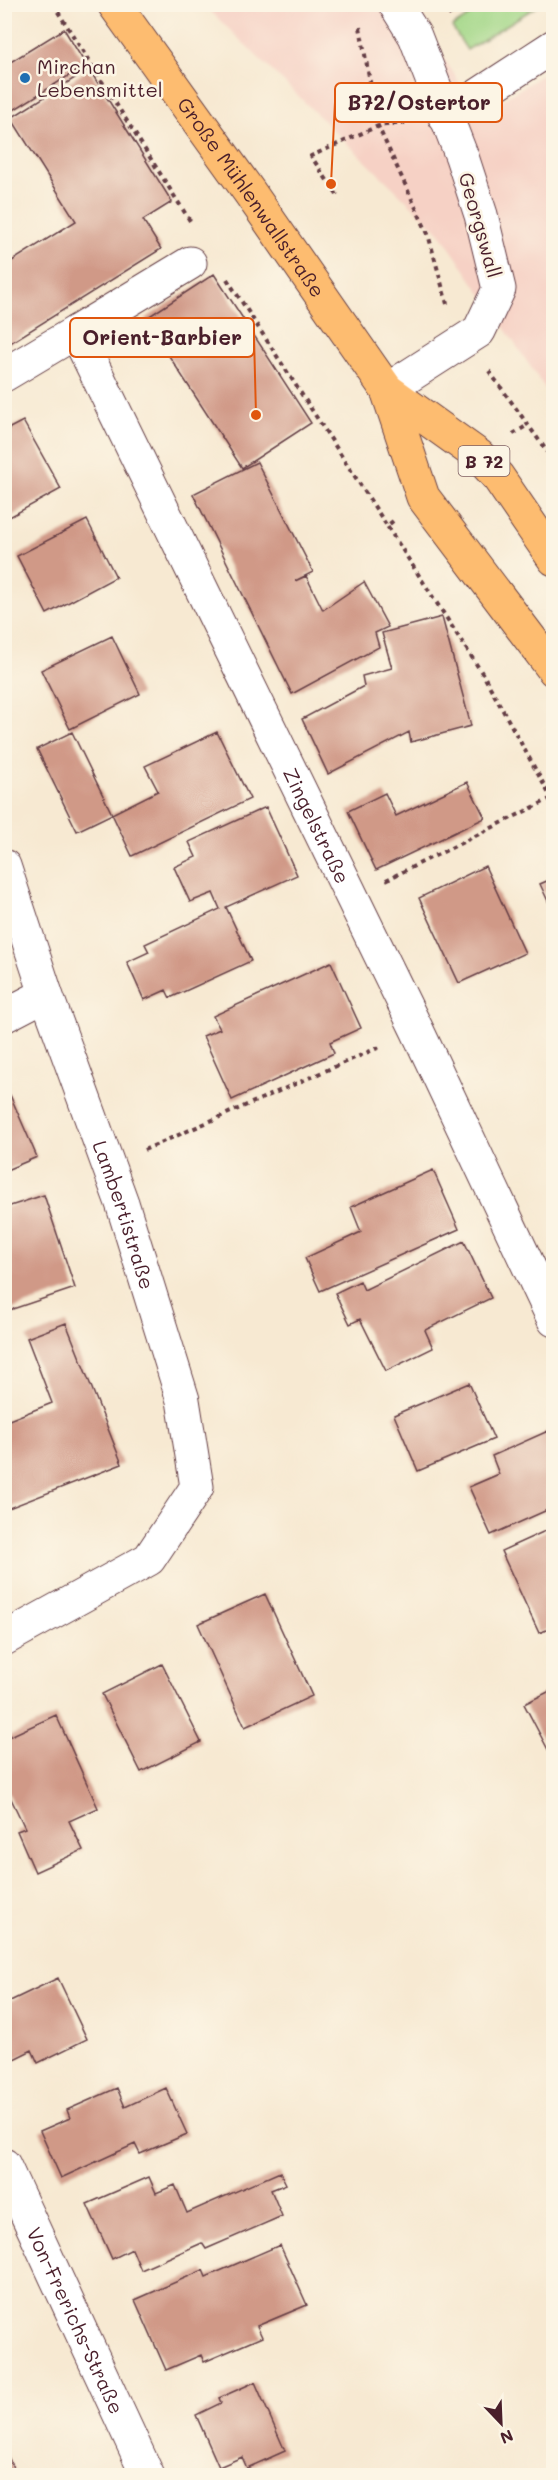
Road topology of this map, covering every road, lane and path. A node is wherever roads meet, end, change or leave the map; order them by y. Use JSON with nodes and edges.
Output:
{"nodes":[{"id":1,"x":53,"y":4,"type":"edge"},
{"id":2,"x":114,"y":4,"type":"edge"},
{"id":3,"x":395,"y":4,"type":"edge"},
{"id":4,"x":358,"y":16,"type":"dead end"},
{"id":5,"x":554,"y":46,"type":"edge"},
{"id":6,"x":445,"y":117,"type":"junction"},
{"id":7,"x":378,"y":126,"type":"junction"},
{"id":8,"x":337,"y":195,"type":"dead end"},
{"id":9,"x":194,"y":248,"type":"joint"},
{"id":10,"x":222,"y":272,"type":"dead end"},
{"id":11,"x":76,"y":332,"type":"junction"},
{"id":12,"x":466,"y":340,"type":"junction"},
{"id":13,"x":4,"y":375,"type":"edge"},
{"id":14,"x":387,"y":390,"type":"junction"},
{"id":15,"x":554,"y":461,"type":"edge"},
{"id":16,"x":387,"y":526,"type":"dead end"},
{"id":17,"x":554,"y":559,"type":"edge"},
{"id":18,"x":554,"y":670,"type":"edge"},
{"id":19,"x":550,"y":799,"type":"dead end"},
{"id":20,"x":4,"y":866,"type":"edge"},
{"id":21,"x":352,"y":897,"type":"junction"},
{"id":22,"x":46,"y":994,"type":"junction"},
{"id":23,"x":4,"y":1016,"type":"edge"},
{"id":24,"x":417,"y":1030,"type":"junction"},
{"id":25,"x":108,"y":1166,"type":"junction"},
{"id":26,"x":554,"y":1320,"type":"edge"},
{"id":27,"x":4,"y":1639,"type":"edge"},
{"id":28,"x":4,"y":2165,"type":"edge"},
{"id":29,"x":148,"y":2475,"type":"edge"}],
"edges":[{"from":1,"to":9,"type":"path"},
{"from":2,"to":14,"type":"main road","name":"Große Mühlenwallstraße","number":"B 72"},
{"from":3,"to":6,"type":"street","name":"Georgswall"},
{"from":4,"to":7,"type":"path"},
{"from":5,"to":6,"type":"street"},
{"from":6,"to":7,"type":"path"},
{"from":6,"to":12,"type":"street","name":"Georgswall"},
{"from":7,"to":8,"type":"path"},
{"from":7,"to":12,"type":"path"},
{"from":9,"to":11,"type":"street"},
{"from":10,"to":16,"type":"path"},
{"from":11,"to":13,"type":"street"},
{"from":11,"to":21,"type":"street","name":"Zingelstraße"},
{"from":12,"to":14,"type":"street","name":"Georgswall"},
{"from":12,"to":15,"type":"path"},
{"from":14,"to":17,"type":"main road","name":"Große Mühlenwallstraße","number":"B 72"},
{"from":14,"to":18,"type":"main road","name":"Große Mühlenwallstraße","number":"B 72"},
{"from":19,"to":21,"type":"path"},
{"from":20,"to":22,"type":"street","name":"Lambertistraße"},
{"from":21,"to":24,"type":"street","name":"Zingelstraße"},
{"from":22,"to":23,"type":"street"},
{"from":22,"to":25,"type":"street","name":"Lambertistraße"},
{"from":24,"to":25,"type":"path"},
{"from":24,"to":26,"type":"street","name":"Zingelstraße"},
{"from":25,"to":27,"type":"street","name":"Lambertistraße"},
{"from":28,"to":29,"type":"street","name":"Von-Frerichs-Straße"}]}
